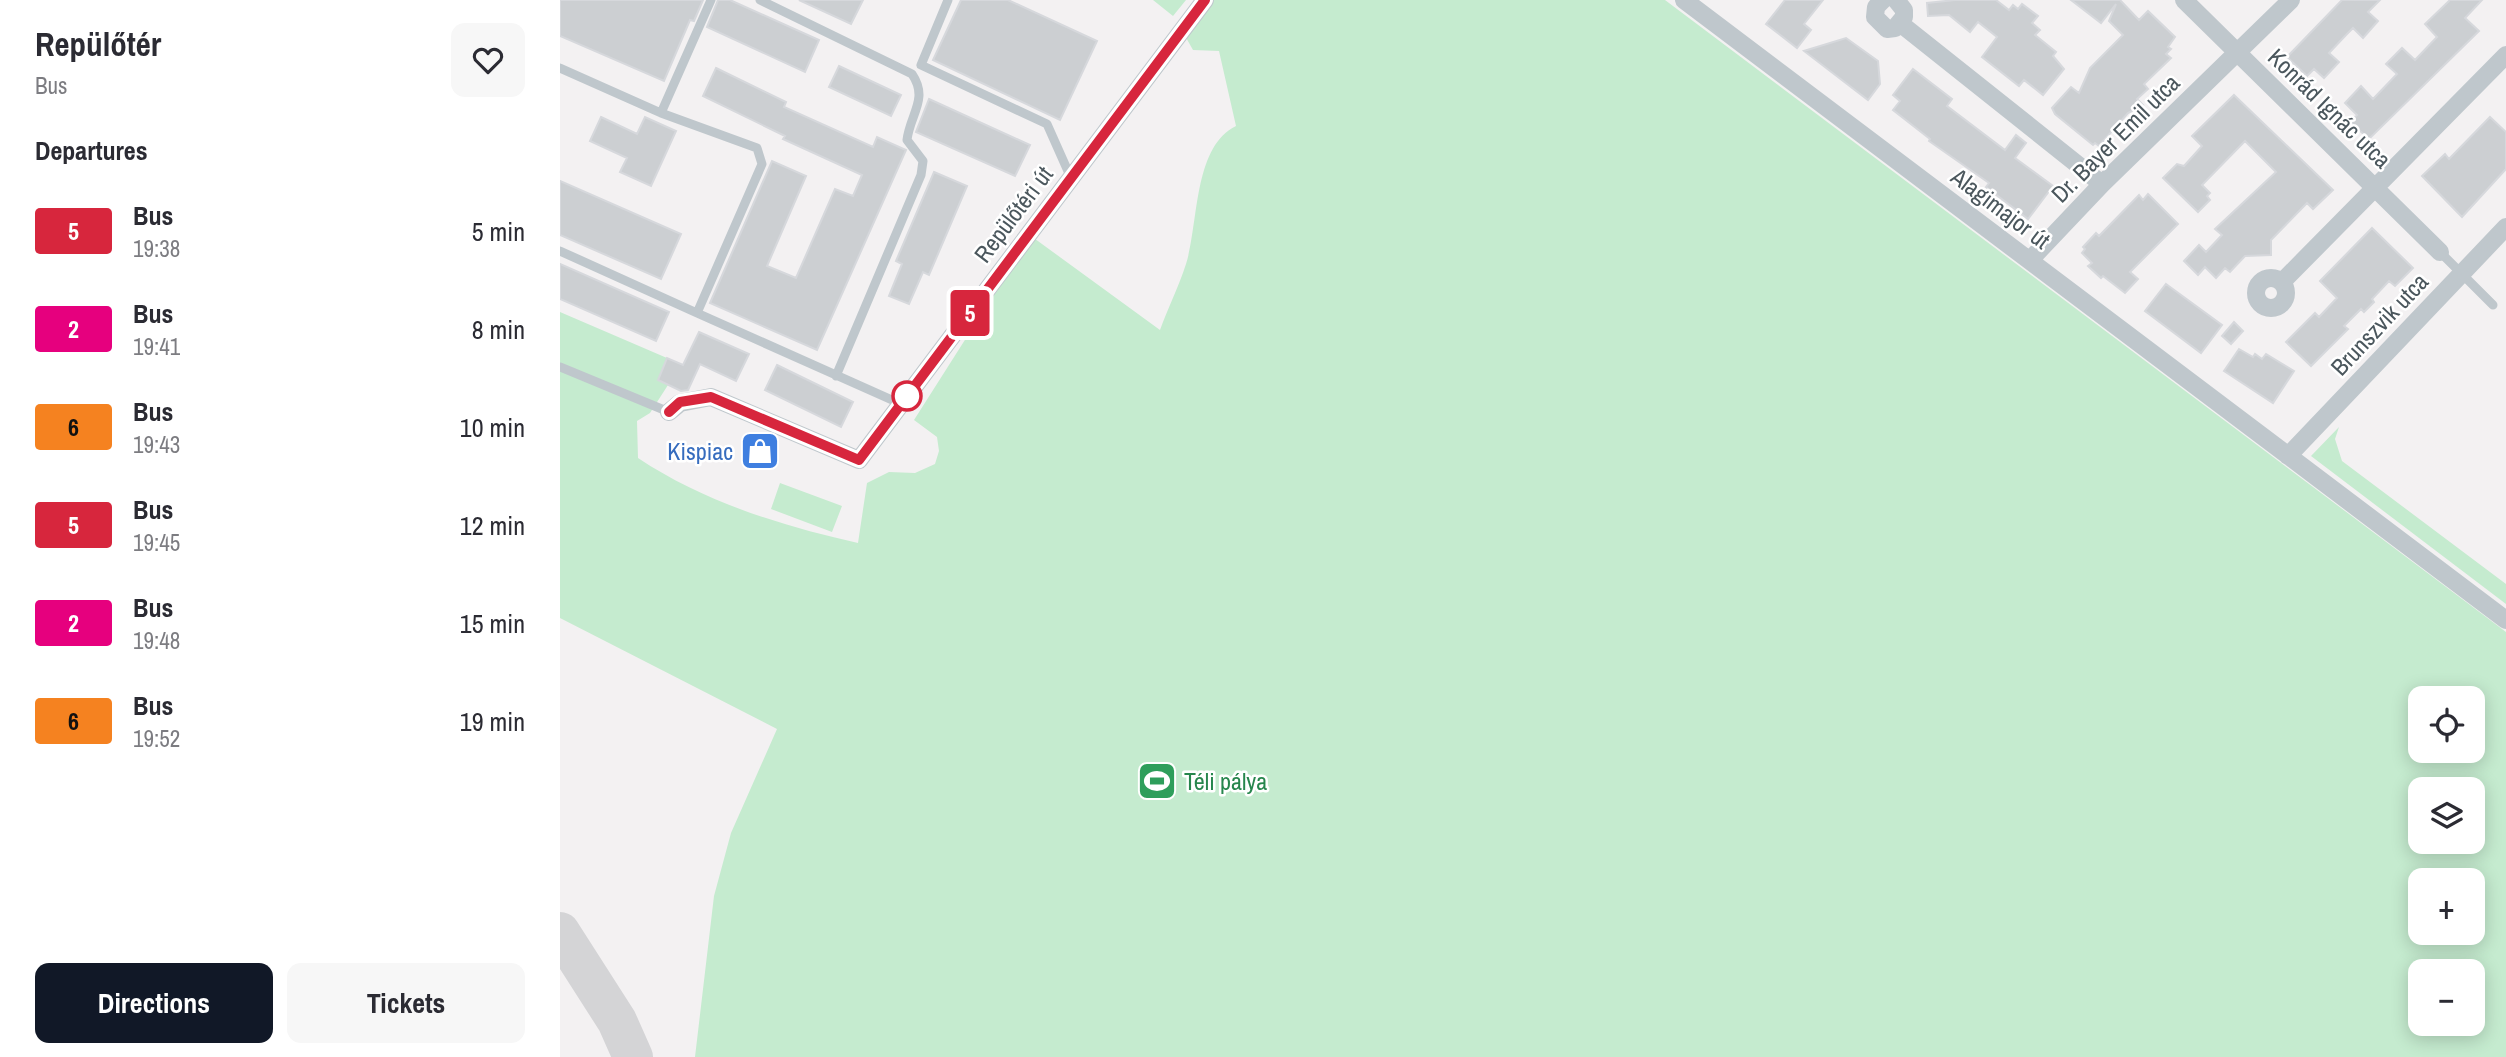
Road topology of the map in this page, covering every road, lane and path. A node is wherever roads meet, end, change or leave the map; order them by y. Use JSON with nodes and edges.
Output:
{"nodes":[{"id":1,"x":711,"y":0,"type":"edge"},
{"id":2,"x":760,"y":0,"type":"edge"},
{"id":3,"x":948,"y":0,"type":"edge"},
{"id":4,"x":1205,"y":0,"type":"edge"},
{"id":5,"x":1684,"y":0,"type":"edge"},
{"id":6,"x":1883,"y":0,"type":"edge"},
{"id":7,"x":1896,"y":0,"type":"edge"},
{"id":8,"x":2184,"y":0,"type":"edge"},
{"id":9,"x":2291,"y":0,"type":"edge"},
{"id":10,"x":1901,"y":24,"type":"junction"},
{"id":11,"x":2237,"y":53,"type":"junction"},
{"id":12,"x":2506,"y":55,"type":"edge"},
{"id":13,"x":560,"y":68,"type":"edge"},
{"id":14,"x":661,"y":114,"type":"junction"},
{"id":15,"x":1071,"y":178,"type":"junction"},
{"id":16,"x":2102,"y":184,"type":"junction"},
{"id":17,"x":2375,"y":187,"type":"junction"},
{"id":18,"x":2506,"y":227,"type":"edge"},
{"id":19,"x":560,"y":251,"type":"edge"},
{"id":20,"x":2440,"y":253,"type":"joint"},
{"id":21,"x":2030,"y":260,"type":"junction"},
{"id":22,"x":2461,"y":272,"type":"junction"},
{"id":23,"x":2282,"y":282,"type":"dead end"},
{"id":24,"x":2493,"y":305,"type":"dead end"},
{"id":25,"x":697,"y":313,"type":"junction"},
{"id":26,"x":560,"y":367,"type":"edge"},
{"id":27,"x":836,"y":376,"type":"junction"},
{"id":28,"x":901,"y":404,"type":"junction"},
{"id":29,"x":669,"y":412,"type":"joint"},
{"id":30,"x":2288,"y":456,"type":"junction"},
{"id":31,"x":2506,"y":620,"type":"edge"}],
"edges":[{"from":1,"to":14,"type":"lane"},
{"from":2,"to":27,"type":"lane"},
{"from":3,"to":15,"type":"lane"},
{"from":4,"to":15,"type":"street","name":"Repülőtéri út"},
{"from":5,"to":21,"type":"street","name":"Alagimajor út"},
{"from":6,"to":10,"type":"street"},
{"from":7,"to":10,"type":"street"},
{"from":8,"to":11,"type":"street","name":"Konrád Ignác utca"},
{"from":9,"to":11,"type":"street","name":"Dr. Bayer Emil utca"},
{"from":10,"to":16,"type":"street"},
{"from":11,"to":16,"type":"street","name":"Dr. Bayer Emil utca"},
{"from":11,"to":17,"type":"street","name":"Konrád Ignác utca"},
{"from":12,"to":17,"type":"street"},
{"from":13,"to":14,"type":"lane"},
{"from":14,"to":25,"type":"lane"},
{"from":15,"to":28,"type":"street","name":"Repülőtéri út"},
{"from":16,"to":21,"type":"street","name":"Dr. Bayer Emil utca"},
{"from":17,"to":20,"type":"street","name":"Konrád Ignác utca"},
{"from":17,"to":23,"type":"street"},
{"from":18,"to":22,"type":"street","name":"Brunszvik utca"},
{"from":19,"to":25,"type":"lane"},
{"from":20,"to":22,"type":"lane"},
{"from":21,"to":30,"type":"street","name":"Alagimajor út"},
{"from":22,"to":24,"type":"lane"},
{"from":22,"to":30,"type":"street","name":"Brunszvik utca"},
{"from":25,"to":27,"type":"lane"},
{"from":26,"to":29,"type":"lane"},
{"from":27,"to":28,"type":"lane"},
{"from":28,"to":29,"type":"street","name":"Repülőtéri út"},
{"from":30,"to":31,"type":"street","name":"Alagimajor út"}]}
